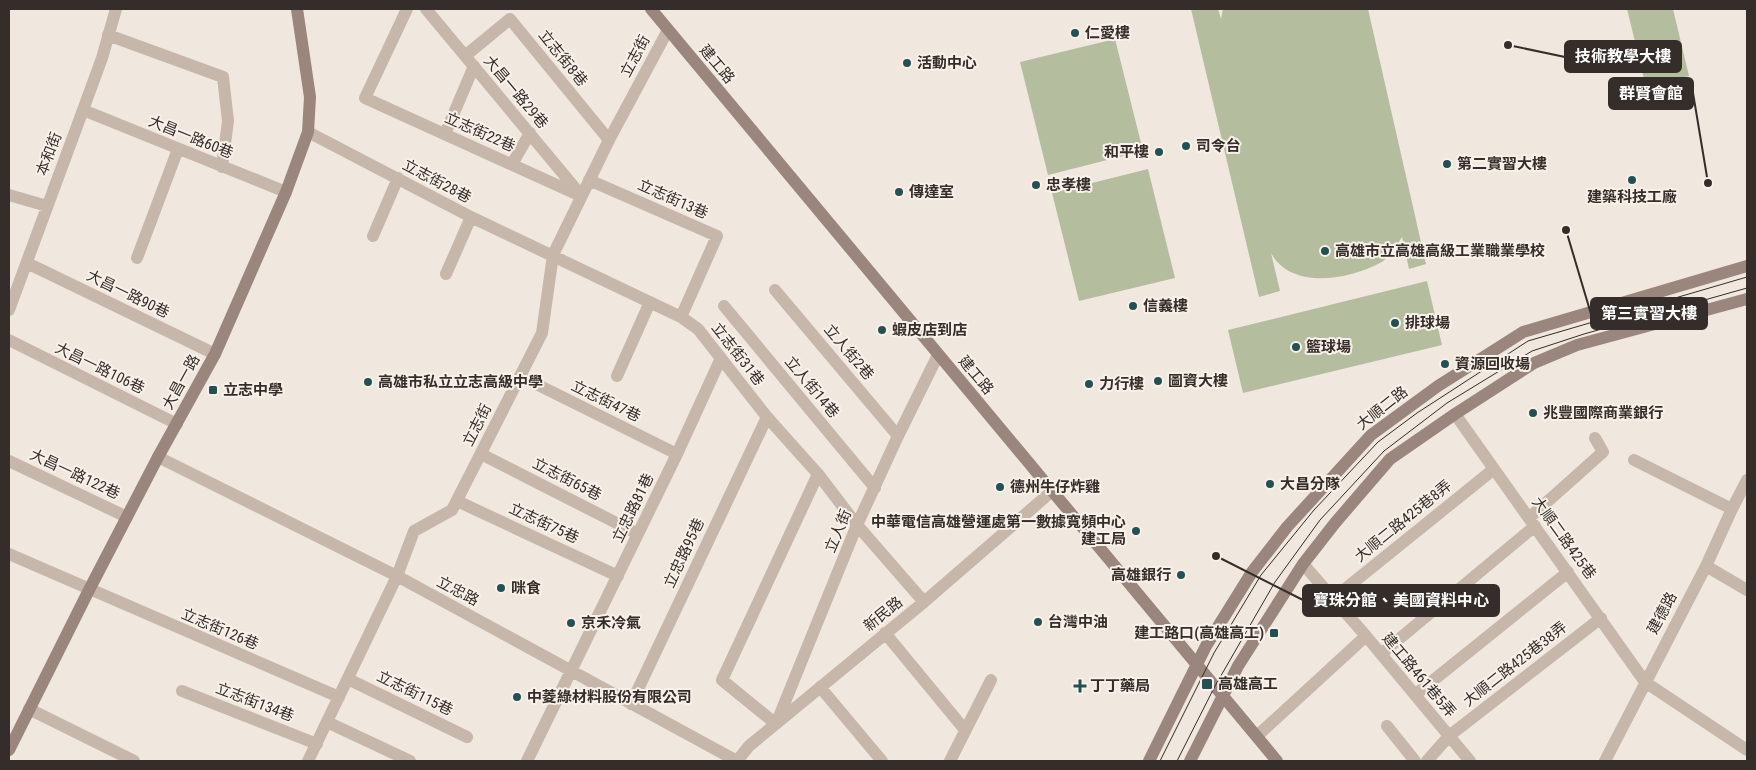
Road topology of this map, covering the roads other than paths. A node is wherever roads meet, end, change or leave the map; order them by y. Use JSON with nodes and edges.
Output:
{"nodes":[{"id":1,"x":116,"y":9,"type":"edge"},
{"id":2,"x":297,"y":9,"type":"edge"},
{"id":3,"x":407,"y":9,"type":"edge"},
{"id":4,"x":426,"y":9,"type":"edge"},
{"id":5,"x":650,"y":9,"type":"edge"},
{"id":6,"x":668,"y":30,"type":"junction"},
{"id":7,"x":108,"y":35,"type":"junction"},
{"id":8,"x":465,"y":56,"type":"junction"},
{"id":9,"x":474,"y":66,"type":"junction"},
{"id":10,"x":83,"y":110,"type":"junction"},
{"id":11,"x":308,"y":132,"type":"junction"},
{"id":12,"x":530,"y":133,"type":"junction"},
{"id":13,"x":446,"y":134,"type":"junction"},
{"id":14,"x":609,"y":140,"type":"junction"},
{"id":15,"x":178,"y":149,"type":"junction"},
{"id":16,"x":512,"y":164,"type":"junction"},
{"id":17,"x":222,"y":167,"type":"junction"},
{"id":18,"x":398,"y":178,"type":"junction"},
{"id":19,"x":589,"y":180,"type":"junction"},
{"id":20,"x":286,"y":192,"type":"junction"},
{"id":21,"x":9,"y":195,"type":"edge"},
{"id":22,"x":581,"y":196,"type":"junction"},
{"id":23,"x":47,"y":206,"type":"junction"},
{"id":24,"x":471,"y":217,"type":"junction"},
{"id":25,"x":373,"y":236,"type":"dead end"},
{"id":26,"x":553,"y":255,"type":"junction"},
{"id":27,"x":137,"y":258,"type":"dead end"},
{"id":28,"x":27,"y":263,"type":"junction"},
{"id":29,"x":1747,"y":266,"type":"edge"},
{"id":30,"x":446,"y":274,"type":"dead end"},
{"id":31,"x":775,"y":290,"type":"dead end"},
{"id":32,"x":1747,"y":299,"type":"edge"},
{"id":33,"x":650,"y":302,"type":"junction"},
{"id":34,"x":724,"y":306,"type":"dead end"},
{"id":35,"x":9,"y":310,"type":"edge"},
{"id":36,"x":681,"y":318,"type":"junction"},
{"id":37,"x":9,"y":340,"type":"edge"},
{"id":38,"x":215,"y":354,"type":"junction"},
{"id":39,"x":938,"y":355,"type":"junction"},
{"id":40,"x":721,"y":358,"type":"junction"},
{"id":41,"x":520,"y":376,"type":"junction"},
{"id":42,"x":617,"y":376,"type":"dead end"},
{"id":43,"x":1455,"y":414,"type":"junction"},
{"id":44,"x":767,"y":417,"type":"junction"},
{"id":45,"x":177,"y":424,"type":"junction"},
{"id":46,"x":898,"y":436,"type":"junction"},
{"id":47,"x":1595,"y":438,"type":"dead end"},
{"id":48,"x":481,"y":454,"type":"junction"},
{"id":49,"x":677,"y":454,"type":"junction"},
{"id":50,"x":158,"y":457,"type":"junction"},
{"id":51,"x":1634,"y":460,"type":"dead end"},
{"id":52,"x":9,"y":461,"type":"edge"},
{"id":53,"x":1494,"y":469,"type":"junction"},
{"id":54,"x":818,"y":474,"type":"junction"},
{"id":55,"x":1747,"y":480,"type":"edge"},
{"id":56,"x":874,"y":488,"type":"junction"},
{"id":57,"x":1051,"y":492,"type":"junction"},
{"id":58,"x":457,"y":501,"type":"junction"},
{"id":59,"x":1732,"y":509,"type":"junction"},
{"id":60,"x":127,"y":517,"type":"junction"},
{"id":61,"x":1532,"y":522,"type":"junction"},
{"id":62,"x":858,"y":525,"type":"junction"},
{"id":63,"x":638,"y":534,"type":"junction"},
{"id":64,"x":9,"y":554,"type":"edge"},
{"id":65,"x":1303,"y":564,"type":"junction"},
{"id":66,"x":1706,"y":566,"type":"junction"},
{"id":67,"x":1568,"y":572,"type":"junction"},
{"id":68,"x":397,"y":576,"type":"junction"},
{"id":69,"x":618,"y":576,"type":"junction"},
{"id":70,"x":89,"y":590,"type":"junction"},
{"id":71,"x":1747,"y":590,"type":"edge"},
{"id":72,"x":1334,"y":598,"type":"junction"},
{"id":73,"x":924,"y":602,"type":"junction"},
{"id":74,"x":1601,"y":618,"type":"junction"},
{"id":75,"x":886,"y":633,"type":"junction"},
{"id":76,"x":1366,"y":636,"type":"junction"},
{"id":77,"x":1381,"y":654,"type":"junction"},
{"id":78,"x":1197,"y":664,"type":"junction"},
{"id":79,"x":571,"y":671,"type":"junction"},
{"id":80,"x":348,"y":679,"type":"junction"},
{"id":81,"x":991,"y":680,"type":"dead end"},
{"id":82,"x":1645,"y":682,"type":"junction"},
{"id":83,"x":820,"y":687,"type":"junction"},
{"id":84,"x":182,"y":691,"type":"dead end"},
{"id":85,"x":1222,"y":695,"type":"junction"},
{"id":86,"x":1415,"y":695,"type":"junction"},
{"id":87,"x":339,"y":697,"type":"junction"},
{"id":88,"x":631,"y":704,"type":"junction"},
{"id":89,"x":29,"y":709,"type":"junction"},
{"id":90,"x":327,"y":722,"type":"junction"},
{"id":91,"x":776,"y":724,"type":"junction"},
{"id":92,"x":1387,"y":726,"type":"dead end"},
{"id":93,"x":965,"y":730,"type":"junction"},
{"id":94,"x":467,"y":736,"type":"dead end"},
{"id":95,"x":1257,"y":736,"type":"junction"},
{"id":96,"x":1449,"y":736,"type":"junction"},
{"id":97,"x":317,"y":744,"type":"junction"},
{"id":98,"x":9,"y":750,"type":"edge"},
{"id":99,"x":1747,"y":750,"type":"edge"},
{"id":100,"x":134,"y":761,"type":"edge"},
{"id":101,"x":308,"y":761,"type":"edge"},
{"id":102,"x":410,"y":761,"type":"edge"},
{"id":103,"x":528,"y":761,"type":"edge"},
{"id":104,"x":737,"y":761,"type":"edge"},
{"id":105,"x":882,"y":761,"type":"edge"},
{"id":106,"x":950,"y":761,"type":"edge"},
{"id":107,"x":1149,"y":761,"type":"edge"},
{"id":108,"x":1190,"y":761,"type":"edge"},
{"id":109,"x":1277,"y":761,"type":"edge"},
{"id":110,"x":1415,"y":761,"type":"edge"},
{"id":111,"x":1428,"y":761,"type":"edge"},
{"id":112,"x":1470,"y":761,"type":"edge"},
{"id":113,"x":1604,"y":761,"type":"edge"}],
"edges":[{"from":1,"to":7,"type":"street","name":"本和街"},
{"from":2,"to":11,"type":"street","name":"大昌一路"},
{"from":3,"to":13,"type":"street","name":"立志街22巷"},
{"from":4,"to":8,"type":"street","name":"大昌一路29巷"},
{"from":5,"to":6,"type":"street","name":"建工路"},
{"from":6,"to":14,"type":"street","name":"立志街"},
{"from":6,"to":39,"type":"street","name":"建工路"},
{"from":7,"to":10,"type":"street","name":"本和街"},
{"from":7,"to":17,"type":"street"},
{"from":8,"to":9,"type":"street","name":"大昌一路29巷"},
{"from":8,"to":14,"type":"street","name":"立志街8巷"},
{"from":9,"to":12,"type":"street","name":"大昌一路29巷"},
{"from":9,"to":13,"type":"street"},
{"from":10,"to":15,"type":"street","name":"大昌一路60巷"},
{"from":10,"to":23,"type":"street","name":"本和街"},
{"from":11,"to":18,"type":"street","name":"立志街28巷"},
{"from":11,"to":20,"type":"street","name":"大昌一路"},
{"from":12,"to":16,"type":"street"},
{"from":12,"to":22,"type":"street","name":"大昌一路29巷"},
{"from":13,"to":16,"type":"street","name":"立志街22巷"},
{"from":14,"to":19,"type":"street","name":"立志街"},
{"from":15,"to":17,"type":"street","name":"大昌一路60巷"},
{"from":15,"to":27,"type":"street"},
{"from":16,"to":22,"type":"street","name":"立志街22巷"},
{"from":17,"to":20,"type":"street","name":"大昌一路60巷"},
{"from":18,"to":24,"type":"street","name":"立志街28巷"},
{"from":18,"to":25,"type":"street"},
{"from":19,"to":22,"type":"street","name":"立志街"},
{"from":19,"to":36,"type":"street","name":"立志街13巷"},
{"from":20,"to":38,"type":"street","name":"大昌一路"},
{"from":21,"to":23,"type":"street"},
{"from":22,"to":26,"type":"street","name":"立志街"},
{"from":23,"to":28,"type":"street","name":"本和街"},
{"from":24,"to":26,"type":"street","name":"立志街28巷"},
{"from":24,"to":30,"type":"street"},
{"from":26,"to":33,"type":"street","name":"立志街31巷"},
{"from":26,"to":41,"type":"street","name":"立志街"},
{"from":28,"to":35,"type":"street","name":"本和街"},
{"from":28,"to":38,"type":"street","name":"大昌一路90巷"},
{"from":29,"to":78,"type":"street","name":"大順二路"},
{"from":31,"to":46,"type":"street","name":"立人街2巷"},
{"from":32,"to":43,"type":"street"},
{"from":33,"to":36,"type":"street","name":"立志街31巷"},
{"from":33,"to":42,"type":"street"},
{"from":34,"to":56,"type":"street","name":"立人街14巷"},
{"from":36,"to":40,"type":"street","name":"立志街31巷"},
{"from":37,"to":45,"type":"street","name":"大昌一路106巷"},
{"from":38,"to":45,"type":"street","name":"大昌一路"},
{"from":39,"to":46,"type":"street","name":"立人街"},
{"from":39,"to":57,"type":"street","name":"建工路"},
{"from":40,"to":44,"type":"street","name":"立志街31巷"},
{"from":40,"to":49,"type":"street","name":"立忠路81巷"},
{"from":41,"to":48,"type":"street","name":"立志街"},
{"from":41,"to":49,"type":"street","name":"立志街47巷"},
{"from":43,"to":53,"type":"street","name":"大順二路425巷"},
{"from":43,"to":65,"type":"street"},
{"from":44,"to":54,"type":"street","name":"立志街31巷"},
{"from":44,"to":88,"type":"street","name":"立忠路95巷"},
{"from":45,"to":50,"type":"street","name":"大昌一路"},
{"from":46,"to":56,"type":"street","name":"立人街"},
{"from":47,"to":61,"type":"street"},
{"from":48,"to":58,"type":"street","name":"立志街"},
{"from":48,"to":63,"type":"street","name":"立志街65巷"},
{"from":49,"to":63,"type":"street","name":"立忠路81巷"},
{"from":50,"to":60,"type":"street","name":"大昌一路"},
{"from":50,"to":68,"type":"street","name":"立忠路"},
{"from":51,"to":59,"type":"street"},
{"from":52,"to":60,"type":"street","name":"大昌一路122巷"},
{"from":53,"to":61,"type":"street","name":"大順二路425巷"},
{"from":53,"to":72,"type":"street","name":"大順二路425巷8弄"},
{"from":54,"to":62,"type":"street","name":"立志街31巷"},
{"from":54,"to":91,"type":"street"},
{"from":55,"to":59,"type":"street","name":"建德路"},
{"from":56,"to":62,"type":"street","name":"立人街"},
{"from":57,"to":73,"type":"street","name":"新民路"},
{"from":57,"to":78,"type":"street","name":"建工路"},
{"from":58,"to":68,"type":"street","name":"立志街"},
{"from":58,"to":69,"type":"street","name":"立志街75巷"},
{"from":59,"to":66,"type":"street","name":"建德路"},
{"from":60,"to":70,"type":"street","name":"大昌一路"},
{"from":61,"to":67,"type":"street","name":"大順二路425巷"},
{"from":61,"to":77,"type":"street"},
{"from":62,"to":73,"type":"street","name":"立志街31巷"},
{"from":62,"to":91,"type":"street","name":"立人街"},
{"from":63,"to":69,"type":"street","name":"立忠路81巷"},
{"from":64,"to":70,"type":"street","name":"立志街126巷"},
{"from":65,"to":72,"type":"street","name":"建工路461巷5弄"},
{"from":65,"to":85,"type":"street"},
{"from":66,"to":71,"type":"street"},
{"from":66,"to":82,"type":"street","name":"建德路"},
{"from":67,"to":74,"type":"street","name":"大順二路425巷"},
{"from":67,"to":86,"type":"street"},
{"from":68,"to":79,"type":"street","name":"立忠路"},
{"from":68,"to":80,"type":"street","name":"立志街"},
{"from":69,"to":79,"type":"street","name":"立忠路81巷"},
{"from":70,"to":87,"type":"street","name":"立志街126巷"},
{"from":70,"to":89,"type":"street","name":"大昌一路"},
{"from":72,"to":76,"type":"street","name":"建工路461巷5弄"},
{"from":73,"to":75,"type":"street","name":"新民路"},
{"from":74,"to":82,"type":"street","name":"大順二路425巷"},
{"from":74,"to":96,"type":"street","name":"大順二路425巷38弄"},
{"from":75,"to":83,"type":"street","name":"新民路"},
{"from":75,"to":93,"type":"street"},
{"from":76,"to":77,"type":"street","name":"建工路461巷5弄"},
{"from":76,"to":95,"type":"street"},
{"from":77,"to":86,"type":"street","name":"建工路461巷5弄"},
{"from":78,"to":85,"type":"street","name":"建工路"},
{"from":78,"to":107,"type":"street","name":"大順二路"},
{"from":79,"to":88,"type":"street","name":"立忠路"},
{"from":79,"to":103,"type":"street","name":"立忠路81巷"},
{"from":80,"to":87,"type":"street","name":"立志街"},
{"from":80,"to":94,"type":"street","name":"立志街115巷"},
{"from":81,"to":93,"type":"street"},
{"from":82,"to":99,"type":"street"},
{"from":82,"to":113,"type":"street","name":"建德路"},
{"from":83,"to":91,"type":"street","name":"新民路"},
{"from":83,"to":105,"type":"street"},
{"from":84,"to":97,"type":"street","name":"立志街134巷"},
{"from":85,"to":95,"type":"street","name":"建工路"},
{"from":85,"to":108,"type":"street"},
{"from":86,"to":96,"type":"street","name":"建工路461巷5弄"},
{"from":87,"to":90,"type":"street","name":"立志街"},
{"from":88,"to":104,"type":"street","name":"立忠路"},
{"from":89,"to":98,"type":"street","name":"大昌一路"},
{"from":89,"to":100,"type":"street"},
{"from":90,"to":97,"type":"street","name":"立志街"},
{"from":90,"to":102,"type":"street"},
{"from":91,"to":104,"type":"street","name":"新民路"},
{"from":92,"to":110,"type":"street"},
{"from":93,"to":106,"type":"street"},
{"from":95,"to":109,"type":"street","name":"建工路"},
{"from":96,"to":111,"type":"street","name":"大順二路425巷38弄"},
{"from":96,"to":112,"type":"street","name":"建工路461巷5弄"},
{"from":97,"to":101,"type":"street","name":"立志街"}]}
